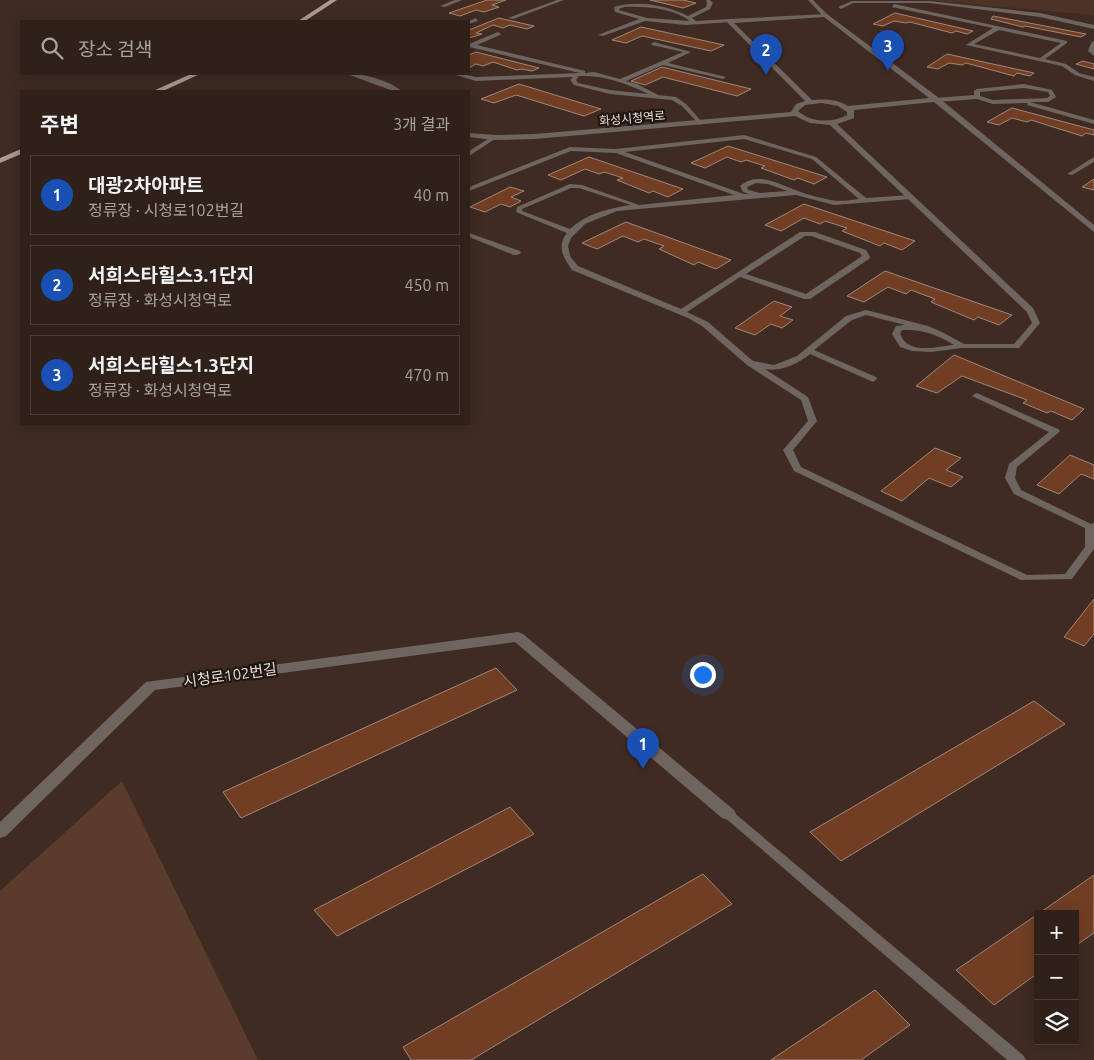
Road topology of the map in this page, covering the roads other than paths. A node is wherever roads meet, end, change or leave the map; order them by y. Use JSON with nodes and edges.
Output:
{"nodes":[{"id":1,"x":334,"y":0,"type":"edge"},
{"id":2,"x":460,"y":0,"type":"edge"},
{"id":3,"x":562,"y":0,"type":"edge"},
{"id":4,"x":708,"y":0,"type":"edge"},
{"id":5,"x":810,"y":0,"type":"edge"},
{"id":6,"x":873,"y":2,"type":"junction"},
{"id":7,"x":444,"y":6,"type":"dead end"},
{"id":8,"x":841,"y":6,"type":"dead end"},
{"id":9,"x":825,"y":15,"type":"junction"},
{"id":10,"x":690,"y":17,"type":"junction"},
{"id":11,"x":511,"y":18,"type":"dead end"},
{"id":12,"x":646,"y":19,"type":"junction"},
{"id":13,"x":303,"y":20,"type":"edge"},
{"id":14,"x":476,"y":20,"type":"dead end"},
{"id":15,"x":729,"y":21,"type":"junction"},
{"id":16,"x":470,"y":23,"type":"edge"},
{"id":17,"x":695,"y":23,"type":"junction"},
{"id":18,"x":1094,"y":27,"type":"edge"},
{"id":19,"x":998,"y":28,"type":"junction"},
{"id":20,"x":498,"y":34,"type":"dead end"},
{"id":21,"x":601,"y":34,"type":"dead end"},
{"id":22,"x":654,"y":44,"type":"dead end"},
{"id":23,"x":1094,"y":44,"type":"edge"},
{"id":24,"x":470,"y":46,"type":"edge"},
{"id":25,"x":470,"y":46,"type":"edge"},
{"id":26,"x":1094,"y":54,"type":"edge"},
{"id":27,"x":1041,"y":60,"type":"junction"},
{"id":28,"x":663,"y":62,"type":"junction"},
{"id":29,"x":592,"y":74,"type":"junction"},
{"id":30,"x":194,"y":75,"type":"edge"},
{"id":31,"x":354,"y":75,"type":"edge"},
{"id":32,"x":462,"y":75,"type":"edge"},
{"id":33,"x":576,"y":76,"type":"junction"},
{"id":34,"x":723,"y":77,"type":"dead end"},
{"id":35,"x":1094,"y":79,"type":"edge"},
{"id":36,"x":620,"y":81,"type":"junction"},
{"id":37,"x":159,"y":90,"type":"edge"},
{"id":38,"x":396,"y":90,"type":"edge"},
{"id":39,"x":655,"y":95,"type":"junction"},
{"id":40,"x":977,"y":97,"type":"junction"},
{"id":41,"x":936,"y":100,"type":"junction"},
{"id":42,"x":1018,"y":101,"type":"junction"},
{"id":43,"x":810,"y":102,"type":"junction"},
{"id":44,"x":848,"y":108,"type":"junction"},
{"id":45,"x":796,"y":114,"type":"junction"},
{"id":46,"x":831,"y":122,"type":"junction"},
{"id":47,"x":1094,"y":122,"type":"edge"},
{"id":48,"x":700,"y":123,"type":"junction"},
{"id":49,"x":470,"y":135,"type":"edge"},
{"id":50,"x":495,"y":137,"type":"junction"},
{"id":51,"x":20,"y":151,"type":"edge"},
{"id":52,"x":616,"y":151,"type":"junction"},
{"id":53,"x":470,"y":153,"type":"edge"},
{"id":54,"x":1094,"y":158,"type":"edge"},
{"id":55,"x":0,"y":161,"type":"edge"},
{"id":56,"x":1070,"y":174,"type":"dead end"},
{"id":57,"x":470,"y":189,"type":"edge"},
{"id":58,"x":796,"y":193,"type":"junction"},
{"id":59,"x":760,"y":195,"type":"junction"},
{"id":60,"x":744,"y":196,"type":"junction"},
{"id":61,"x":911,"y":197,"type":"junction"},
{"id":62,"x":865,"y":201,"type":"junction"},
{"id":63,"x":639,"y":206,"type":"junction"},
{"id":64,"x":1094,"y":229,"type":"edge"},
{"id":65,"x":570,"y":232,"type":"junction"},
{"id":66,"x":470,"y":235,"type":"edge"},
{"id":67,"x":517,"y":253,"type":"dead end"},
{"id":68,"x":741,"y":275,"type":"junction"},
{"id":69,"x":1030,"y":310,"type":"joint"},
{"id":70,"x":681,"y":312,"type":"junction"},
{"id":71,"x":925,"y":328,"type":"junction"},
{"id":72,"x":962,"y":346,"type":"junction"},
{"id":73,"x":809,"y":351,"type":"junction"},
{"id":74,"x":750,"y":363,"type":"junction"},
{"id":75,"x":872,"y":379,"type":"dead end"},
{"id":76,"x":976,"y":396,"type":"dead end"},
{"id":77,"x":1092,"y":527,"type":"edge"},
{"id":78,"x":728,"y":814,"type":"joint"},
{"id":79,"x":0,"y":832,"type":"edge"},
{"id":80,"x":1018,"y":1060,"type":"edge"}],
"edges":[{"from":1,"to":13,"type":"main road"},
{"from":2,"to":7,"type":"lane"},
{"from":3,"to":11,"type":"lane"},
{"from":4,"to":10,"type":"lane"},
{"from":5,"to":9,"type":"lane"},
{"from":6,"to":8,"type":"lane"},
{"from":6,"to":18,"type":"lane"},
{"from":6,"to":19,"type":"lane"},
{"from":9,"to":15,"type":"street"},
{"from":9,"to":41,"type":"street"},
{"from":10,"to":12,"type":"lane"},
{"from":10,"to":17,"type":"lane"},
{"from":12,"to":17,"type":"lane"},
{"from":12,"to":21,"type":"lane"},
{"from":14,"to":16,"type":"lane"},
{"from":15,"to":17,"type":"lane"},
{"from":15,"to":43,"type":"street"},
{"from":19,"to":27,"type":"lane"},
{"from":19,"to":27,"type":"lane"},
{"from":20,"to":24,"type":"lane"},
{"from":22,"to":28,"type":"lane"},
{"from":23,"to":26,"type":"lane"},
{"from":25,"to":29,"type":"lane"},
{"from":27,"to":35,"type":"lane"},
{"from":28,"to":34,"type":"lane"},
{"from":28,"to":36,"type":"lane"},
{"from":29,"to":33,"type":"lane"},
{"from":29,"to":36,"type":"lane"},
{"from":30,"to":37,"type":"main road"},
{"from":31,"to":38,"type":"street"},
{"from":32,"to":33,"type":"lane"},
{"from":33,"to":39,"type":"lane"},
{"from":36,"to":39,"type":"lane"},
{"from":39,"to":48,"type":"lane"},
{"from":40,"to":41,"type":"lane"},
{"from":40,"to":42,"type":"lane"},
{"from":40,"to":42,"type":"lane"},
{"from":41,"to":44,"type":"street"},
{"from":41,"to":64,"type":"street"},
{"from":42,"to":47,"type":"lane"},
{"from":43,"to":44,"type":"street"},
{"from":43,"to":45,"type":"street"},
{"from":44,"to":46,"type":"street"},
{"from":45,"to":46,"type":"street"},
{"from":45,"to":48,"type":"street","name":"화성시청역로"},
{"from":46,"to":61,"type":"street"},
{"from":48,"to":50,"type":"street","name":"화성시청역로"},
{"from":49,"to":50,"type":"street","name":"화성시청역로"},
{"from":50,"to":53,"type":"lane"},
{"from":51,"to":55,"type":"main road"},
{"from":52,"to":57,"type":"lane"},
{"from":52,"to":60,"type":"lane"},
{"from":52,"to":62,"type":"lane"},
{"from":54,"to":56,"type":"lane"},
{"from":58,"to":59,"type":"lane"},
{"from":58,"to":59,"type":"lane"},
{"from":58,"to":62,"type":"lane"},
{"from":59,"to":60,"type":"lane"},
{"from":60,"to":63,"type":"lane"},
{"from":61,"to":62,"type":"lane"},
{"from":61,"to":69,"type":"street"},
{"from":63,"to":65,"type":"lane"},
{"from":63,"to":65,"type":"lane"},
{"from":65,"to":70,"type":"lane"},
{"from":66,"to":67,"type":"lane"},
{"from":68,"to":68,"type":"lane"},
{"from":68,"to":70,"type":"lane"},
{"from":69,"to":72,"type":"lane"},
{"from":70,"to":74,"type":"lane"},
{"from":71,"to":72,"type":"lane"},
{"from":71,"to":72,"type":"lane"},
{"from":71,"to":73,"type":"lane"},
{"from":73,"to":74,"type":"lane"},
{"from":73,"to":75,"type":"lane"},
{"from":74,"to":77,"type":"lane"},
{"from":76,"to":77,"type":"lane"},
{"from":78,"to":79,"type":"street","name":"시청로102번길"},
{"from":78,"to":80,"type":"lane"}]}
